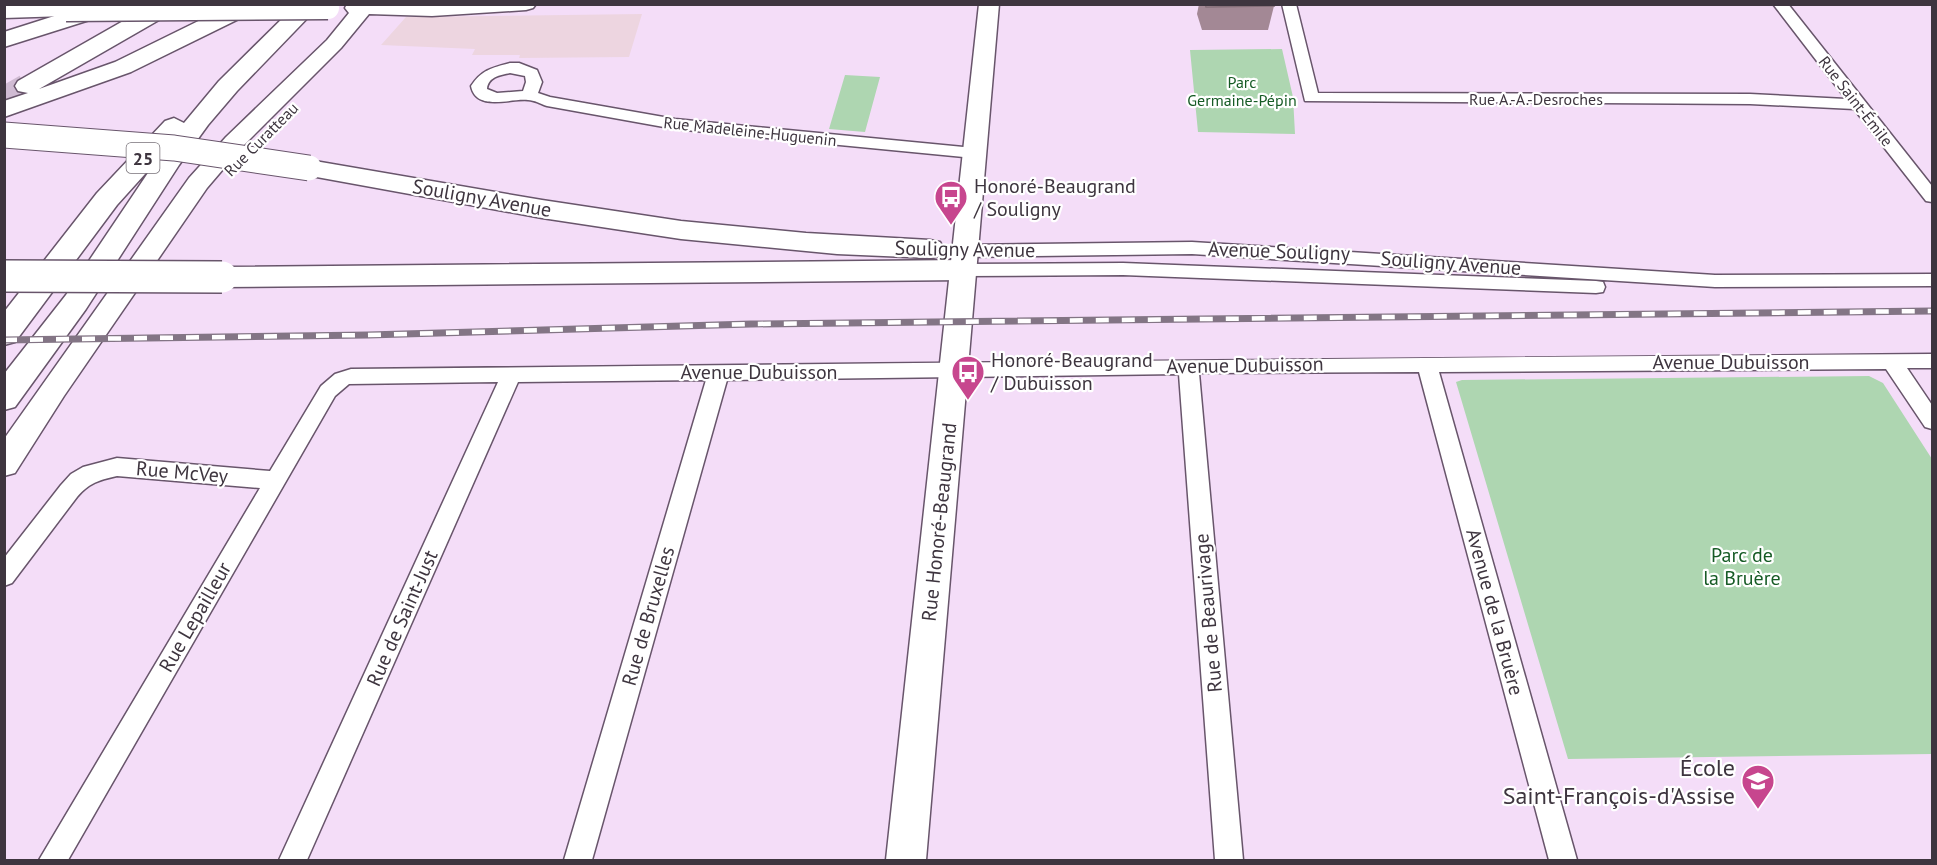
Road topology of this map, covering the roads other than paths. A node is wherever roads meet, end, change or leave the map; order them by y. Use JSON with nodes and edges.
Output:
{"nodes":[{"id":1,"x":115,"y":4,"type":"edge"},
{"id":2,"x":170,"y":4,"type":"edge"},
{"id":3,"x":251,"y":4,"type":"edge"},
{"id":4,"x":526,"y":4,"type":"edge"},
{"id":5,"x":989,"y":4,"type":"edge"},
{"id":6,"x":1289,"y":4,"type":"edge"},
{"id":7,"x":1780,"y":4,"type":"edge"},
{"id":8,"x":315,"y":6,"type":"edge"},
{"id":9,"x":377,"y":6,"type":"edge"},
{"id":10,"x":11,"y":12,"type":"edge"},
{"id":11,"x":4,"y":40,"type":"edge"},
{"id":12,"x":27,"y":86,"type":"tunnel mouth"},
{"id":13,"x":529,"y":95,"type":"dead end"},
{"id":14,"x":1858,"y":104,"type":"junction"},
{"id":15,"x":4,"y":110,"type":"tunnel mouth"},
{"id":16,"x":4,"y":135,"type":"edge"},
{"id":17,"x":974,"y":153,"type":"junction"},
{"id":18,"x":1932,"y":197,"type":"edge"},
{"id":19,"x":964,"y":260,"type":"junction"},
{"id":20,"x":4,"y":276,"type":"edge"},
{"id":21,"x":1932,"y":280,"type":"edge"},
{"id":22,"x":4,"y":334,"type":"edge"},
{"id":23,"x":1891,"y":361,"type":"junction"},
{"id":24,"x":1932,"y":361,"type":"edge"},
{"id":25,"x":1427,"y":364,"type":"junction"},
{"id":26,"x":1188,"y":366,"type":"junction"},
{"id":27,"x":954,"y":371,"type":"junction"},
{"id":28,"x":719,"y":372,"type":"junction"},
{"id":29,"x":511,"y":375,"type":"junction"},
{"id":30,"x":342,"y":379,"type":"joint"},
{"id":31,"x":54,"y":388,"type":"junction"},
{"id":32,"x":4,"y":398,"type":"edge"},
{"id":33,"x":1932,"y":421,"type":"edge"},
{"id":34,"x":4,"y":448,"type":"edge"},
{"id":35,"x":4,"y":464,"type":"edge"},
{"id":36,"x":275,"y":480,"type":"junction"},
{"id":37,"x":4,"y":576,"type":"edge"},
{"id":38,"x":53,"y":861,"type":"edge"},
{"id":39,"x":293,"y":861,"type":"edge"},
{"id":40,"x":578,"y":861,"type":"edge"},
{"id":41,"x":906,"y":861,"type":"edge"},
{"id":42,"x":1229,"y":861,"type":"edge"},
{"id":43,"x":1563,"y":861,"type":"edge"}],
"edges":[{"from":1,"to":11,"type":"highway"},
{"from":2,"to":12,"type":"highway"},
{"from":3,"to":15,"type":"highway"},
{"from":4,"to":9,"type":"main road"},
{"from":5,"to":17,"type":"main road","name":"Rue Honoré-Beaugrand"},
{"from":6,"to":14,"type":"street","name":"Rue A.-A.-Desroches"},
{"from":7,"to":14,"type":"street","name":"Rue Saint-Émile"},
{"from":8,"to":9,"type":"main road"},
{"from":8,"to":10,"type":"main road","bridge":true},
{"from":8,"to":22,"type":"highway","number":"25"},
{"from":8,"to":32,"type":"highway"},
{"from":9,"to":31,"type":"main road","name":"Rue Curatteau"},
{"from":13,"to":17,"type":"street","name":"Rue Madeleine-Huguenin"},
{"from":14,"to":18,"type":"street","name":"Rue Saint-Émile"},
{"from":16,"to":19,"type":"highway","name":"Souligny Avenue","bridge":true},
{"from":17,"to":19,"type":"main road","name":"Rue Honoré-Beaugrand"},
{"from":19,"to":20,"type":"highway","name":"Souligny Avenue","bridge":true},
{"from":19,"to":21,"type":"street","name":"Avenue Souligny"},
{"from":19,"to":27,"type":"main road","name":"Rue Honoré-Beaugrand"},
{"from":23,"to":24,"type":"street","name":"Avenue Dubuisson"},
{"from":23,"to":25,"type":"street","name":"Avenue Dubuisson"},
{"from":23,"to":33,"type":"street"},
{"from":25,"to":26,"type":"street","name":"Avenue Dubuisson"},
{"from":25,"to":43,"type":"street","name":"Avenue de la Bruère"},
{"from":26,"to":27,"type":"street","name":"Avenue Dubuisson"},
{"from":26,"to":42,"type":"street","name":"Rue de Beaurivage"},
{"from":27,"to":28,"type":"street","name":"Avenue Dubuisson"},
{"from":27,"to":41,"type":"main road","name":"Rue Honoré-Beaugrand"},
{"from":28,"to":29,"type":"street","name":"Avenue Dubuisson"},
{"from":28,"to":40,"type":"street","name":"Rue de Bruxelles"},
{"from":29,"to":30,"type":"street","name":"Avenue Dubuisson"},
{"from":29,"to":39,"type":"street","name":"Rue de Saint-Just"},
{"from":30,"to":36,"type":"street","name":"Rue Lepailleur"},
{"from":31,"to":34,"type":"main road","name":"Rue Curatteau"},
{"from":31,"to":35,"type":"main road","name":"Rue Curatteau"},
{"from":36,"to":37,"type":"street","name":"Rue McVey"},
{"from":36,"to":38,"type":"street","name":"Rue Lepailleur"}]}
